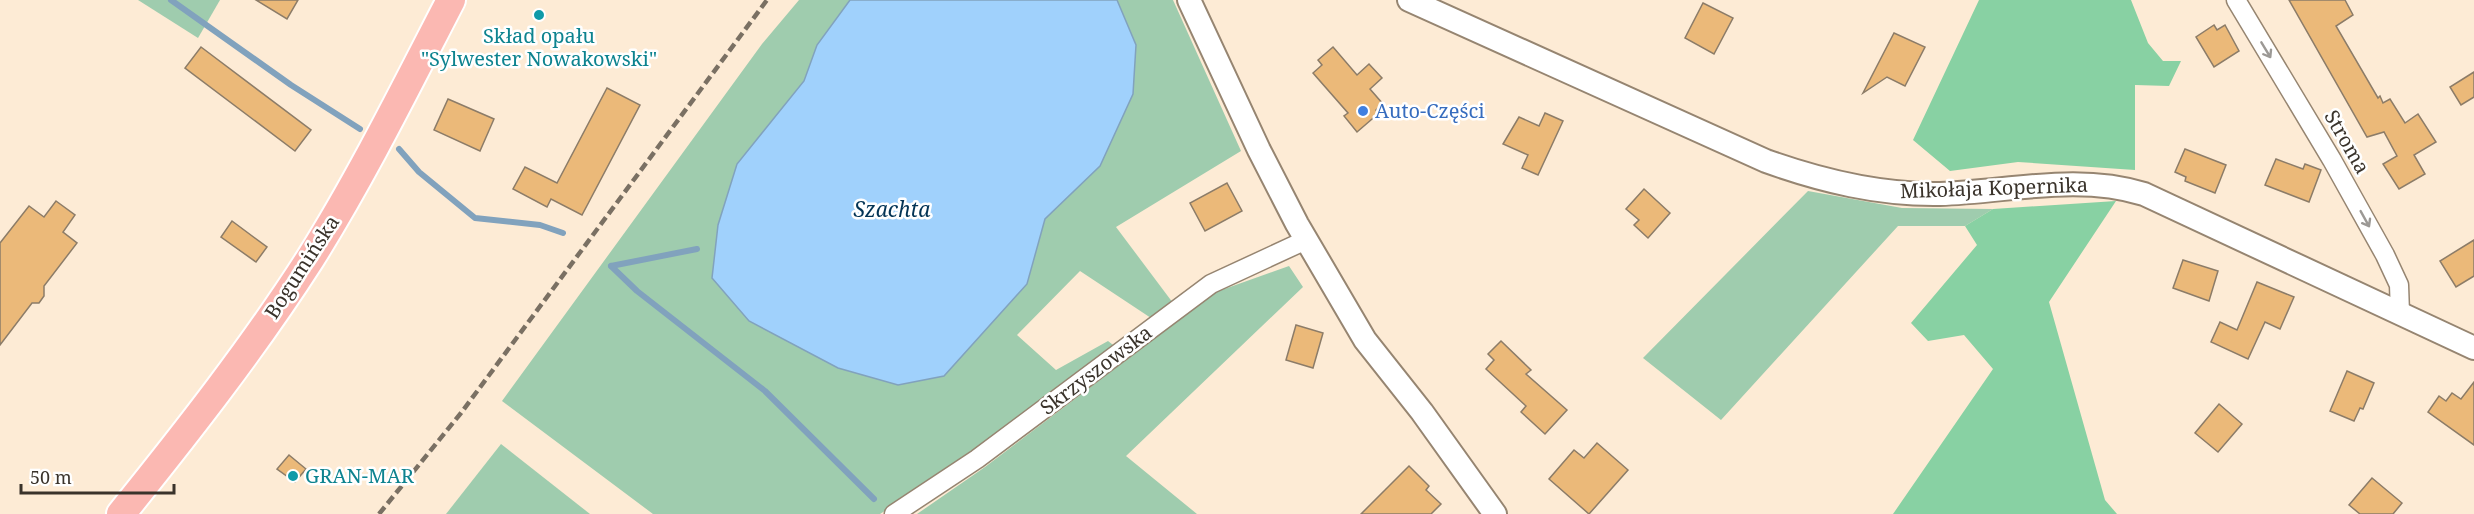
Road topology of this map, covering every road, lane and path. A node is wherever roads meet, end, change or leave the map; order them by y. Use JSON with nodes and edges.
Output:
{"nodes":[{"id":1,"x":451,"y":0,"type":"edge"},
{"id":2,"x":1189,"y":0,"type":"edge"},
{"id":3,"x":1409,"y":0,"type":"edge"},
{"id":4,"x":2236,"y":0,"type":"edge"},
{"id":5,"x":1306,"y":240,"type":"junction"},
{"id":6,"x":2400,"y":314,"type":"junction"},
{"id":7,"x":2474,"y":348,"type":"edge"},
{"id":8,"x":121,"y":514,"type":"edge"},
{"id":9,"x":894,"y":514,"type":"edge"},
{"id":10,"x":1495,"y":514,"type":"edge"}],
"edges":[{"from":1,"to":8,"type":"main road","name":"Bogumińska"},
{"from":2,"to":5,"type":"street"},
{"from":3,"to":6,"type":"street","name":"Mikołaja Kopernika"},
{"from":4,"to":6,"type":"street","name":"Stroma","one_way":true},
{"from":5,"to":9,"type":"street","name":"Skrzyszowska"},
{"from":5,"to":10,"type":"street"},
{"from":6,"to":7,"type":"street","name":"Mikołaja Kopernika"}]}
